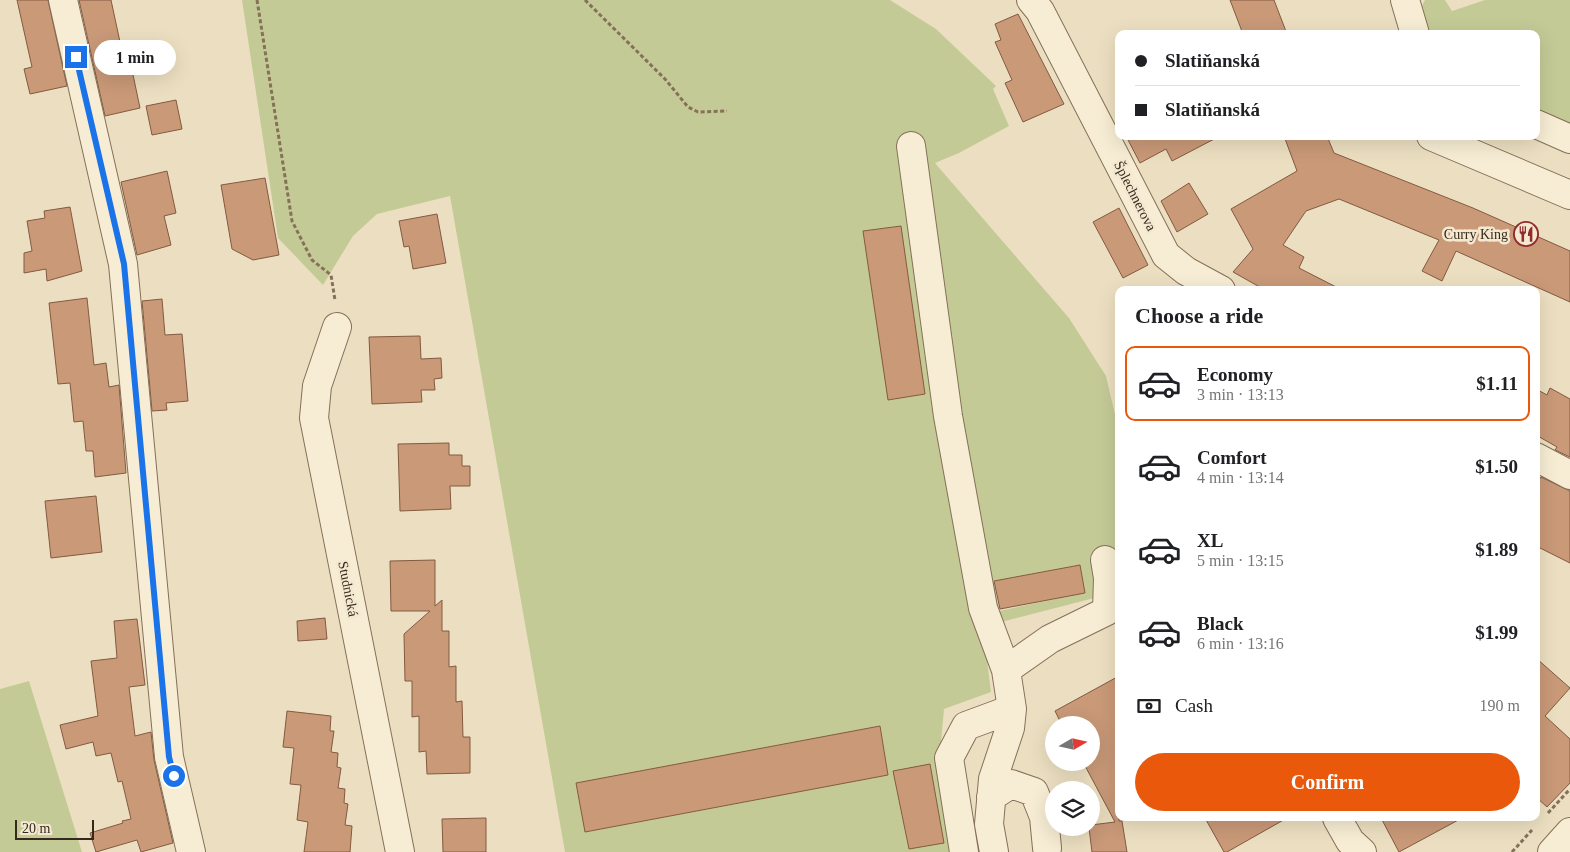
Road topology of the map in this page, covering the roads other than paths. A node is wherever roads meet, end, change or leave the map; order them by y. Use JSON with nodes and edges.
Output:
{"nodes":[{"id":1,"x":63,"y":0,"type":"edge"},
{"id":2,"x":1030,"y":0,"type":"edge"},
{"id":3,"x":1405,"y":0,"type":"edge"},
{"id":4,"x":1414,"y":30,"type":"edge"},
{"id":5,"x":1540,"y":126,"type":"edge"},
{"id":6,"x":1570,"y":139,"type":"edge"},
{"id":7,"x":1440,"y":140,"type":"edge"},
{"id":8,"x":911,"y":146,"type":"dead end"},
{"id":9,"x":1570,"y":196,"type":"edge"},
{"id":10,"x":1213,"y":286,"type":"edge"},
{"id":11,"x":337,"y":327,"type":"road end"},
{"id":12,"x":1540,"y":459,"type":"edge"},
{"id":13,"x":1570,"y":475,"type":"edge"},
{"id":14,"x":1105,"y":560,"type":"dead end"},
{"id":15,"x":1006,"y":670,"type":"junction"},
{"id":16,"x":1012,"y":709,"type":"junction"},
{"id":17,"x":991,"y":797,"type":"junction"},
{"id":18,"x":1339,"y":821,"type":"edge"},
{"id":19,"x":1570,"y":832,"type":"edge"},
{"id":20,"x":1047,"y":848,"type":"dead end"},
{"id":21,"x":191,"y":852,"type":"edge"},
{"id":22,"x":400,"y":852,"type":"edge"},
{"id":23,"x":964,"y":852,"type":"edge"},
{"id":24,"x":994,"y":852,"type":"edge"},
{"id":25,"x":1362,"y":852,"type":"edge"},
{"id":26,"x":1552,"y":852,"type":"edge"}],
"edges":[{"from":1,"to":21,"type":"street"},
{"from":2,"to":10,"type":"street","name":"Šplechnerova"},
{"from":3,"to":4,"type":"street"},
{"from":5,"to":6,"type":"street"},
{"from":7,"to":9,"type":"street"},
{"from":8,"to":15,"type":"street"},
{"from":11,"to":22,"type":"street","name":"Studnická"},
{"from":12,"to":13,"type":"street"},
{"from":14,"to":15,"type":"street"},
{"from":15,"to":16,"type":"street"},
{"from":16,"to":17,"type":"street"},
{"from":16,"to":23,"type":"street"},
{"from":17,"to":20,"type":"street"},
{"from":17,"to":24,"type":"street"},
{"from":18,"to":25,"type":"street"},
{"from":19,"to":26,"type":"street"}]}
